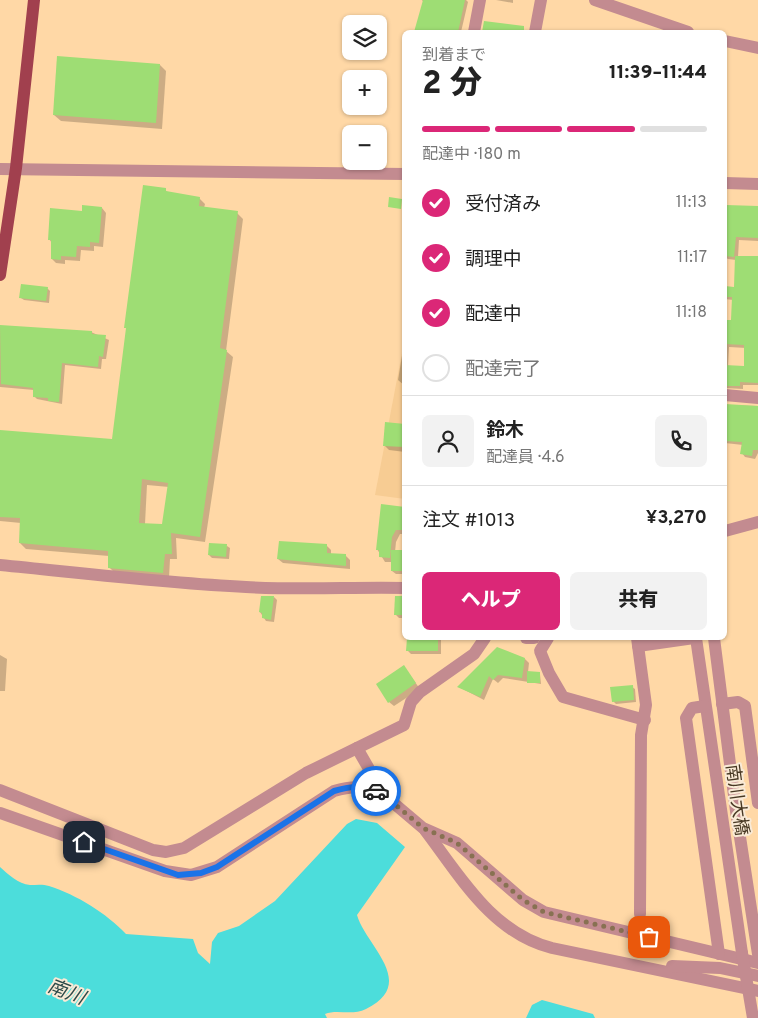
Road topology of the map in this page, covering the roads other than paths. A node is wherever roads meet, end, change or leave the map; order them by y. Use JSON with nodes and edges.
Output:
{"nodes":[{"id":1,"x":34,"y":0,"type":"edge"},
{"id":2,"x":480,"y":0,"type":"edge"},
{"id":3,"x":541,"y":0,"type":"edge"},
{"id":4,"x":595,"y":0,"type":"edge"},
{"id":5,"x":474,"y":30,"type":"edge"},
{"id":6,"x":535,"y":30,"type":"edge"},
{"id":7,"x":682,"y":30,"type":"edge"},
{"id":8,"x":727,"y":41,"type":"edge"},
{"id":9,"x":758,"y":48,"type":"edge"},
{"id":10,"x":16,"y":168,"type":"junction"},
{"id":11,"x":0,"y":169,"type":"edge"},
{"id":12,"x":402,"y":174,"type":"edge"},
{"id":13,"x":727,"y":183,"type":"edge"},
{"id":14,"x":758,"y":184,"type":"edge"},
{"id":15,"x":0,"y":275,"type":"edge"},
{"id":16,"x":727,"y":395,"type":"edge"},
{"id":17,"x":758,"y":398,"type":"edge"},
{"id":18,"x":758,"y":522,"type":"edge"},
{"id":19,"x":727,"y":531,"type":"edge"},
{"id":20,"x":0,"y":565,"type":"edge"},
{"id":21,"x":402,"y":588,"type":"edge"},
{"id":22,"x":484,"y":640,"type":"edge"},
{"id":23,"x":547,"y":640,"type":"edge"},
{"id":24,"x":666,"y":640,"type":"edge"},
{"id":25,"x":695,"y":640,"type":"edge"},
{"id":26,"x":714,"y":640,"type":"edge"},
{"id":27,"x":638,"y":642,"type":"edge"},
{"id":28,"x":722,"y":704,"type":"junction"},
{"id":29,"x":705,"y":706,"type":"junction"},
{"id":30,"x":645,"y":720,"type":"junction"},
{"id":31,"x":357,"y":748,"type":"junction"},
{"id":32,"x":0,"y":790,"type":"edge"},
{"id":33,"x":384,"y":795,"type":"junction"},
{"id":34,"x":758,"y":803,"type":"edge"},
{"id":35,"x":0,"y":813,"type":"edge"},
{"id":36,"x":423,"y":828,"type":"junction"},
{"id":37,"x":640,"y":914,"type":"dead end"},
{"id":38,"x":719,"y":954,"type":"junction"},
{"id":39,"x":758,"y":954,"type":"edge"},
{"id":40,"x":758,"y":963,"type":"edge"},
{"id":41,"x":650,"y":968,"type":"junction"},
{"id":42,"x":758,"y":976,"type":"edge"},
{"id":43,"x":758,"y":990,"type":"edge"},
{"id":44,"x":754,"y":1018,"type":"edge"}],
"edges":[{"from":1,"to":10,"type":"main road"},
{"from":2,"to":5,"type":"street"},
{"from":3,"to":6,"type":"street"},
{"from":4,"to":7,"type":"street"},
{"from":8,"to":9,"type":"street"},
{"from":10,"to":11,"type":"street"},
{"from":10,"to":12,"type":"street"},
{"from":10,"to":15,"type":"main road"},
{"from":13,"to":14,"type":"street"},
{"from":16,"to":17,"type":"street"},
{"from":18,"to":19,"type":"street"},
{"from":20,"to":21,"type":"street"},
{"from":22,"to":31,"type":"street"},
{"from":23,"to":30,"type":"street"},
{"from":24,"to":27,"type":"street"},
{"from":25,"to":29,"type":"street","name":"南川大橋"},
{"from":26,"to":28,"type":"street"},
{"from":27,"to":30,"type":"street"},
{"from":28,"to":34,"type":"street"},
{"from":28,"to":39,"type":"street"},
{"from":29,"to":38,"type":"street"},
{"from":29,"to":44,"type":"street","name":"南川大橋","bridge":true},
{"from":30,"to":37,"type":"street"},
{"from":31,"to":32,"type":"street"},
{"from":31,"to":33,"type":"street"},
{"from":33,"to":35,"type":"street"},
{"from":33,"to":36,"type":"street"},
{"from":36,"to":38,"type":"street"},
{"from":36,"to":41,"type":"street"},
{"from":38,"to":40,"type":"street"},
{"from":41,"to":42,"type":"street"},
{"from":41,"to":43,"type":"street"}]}
